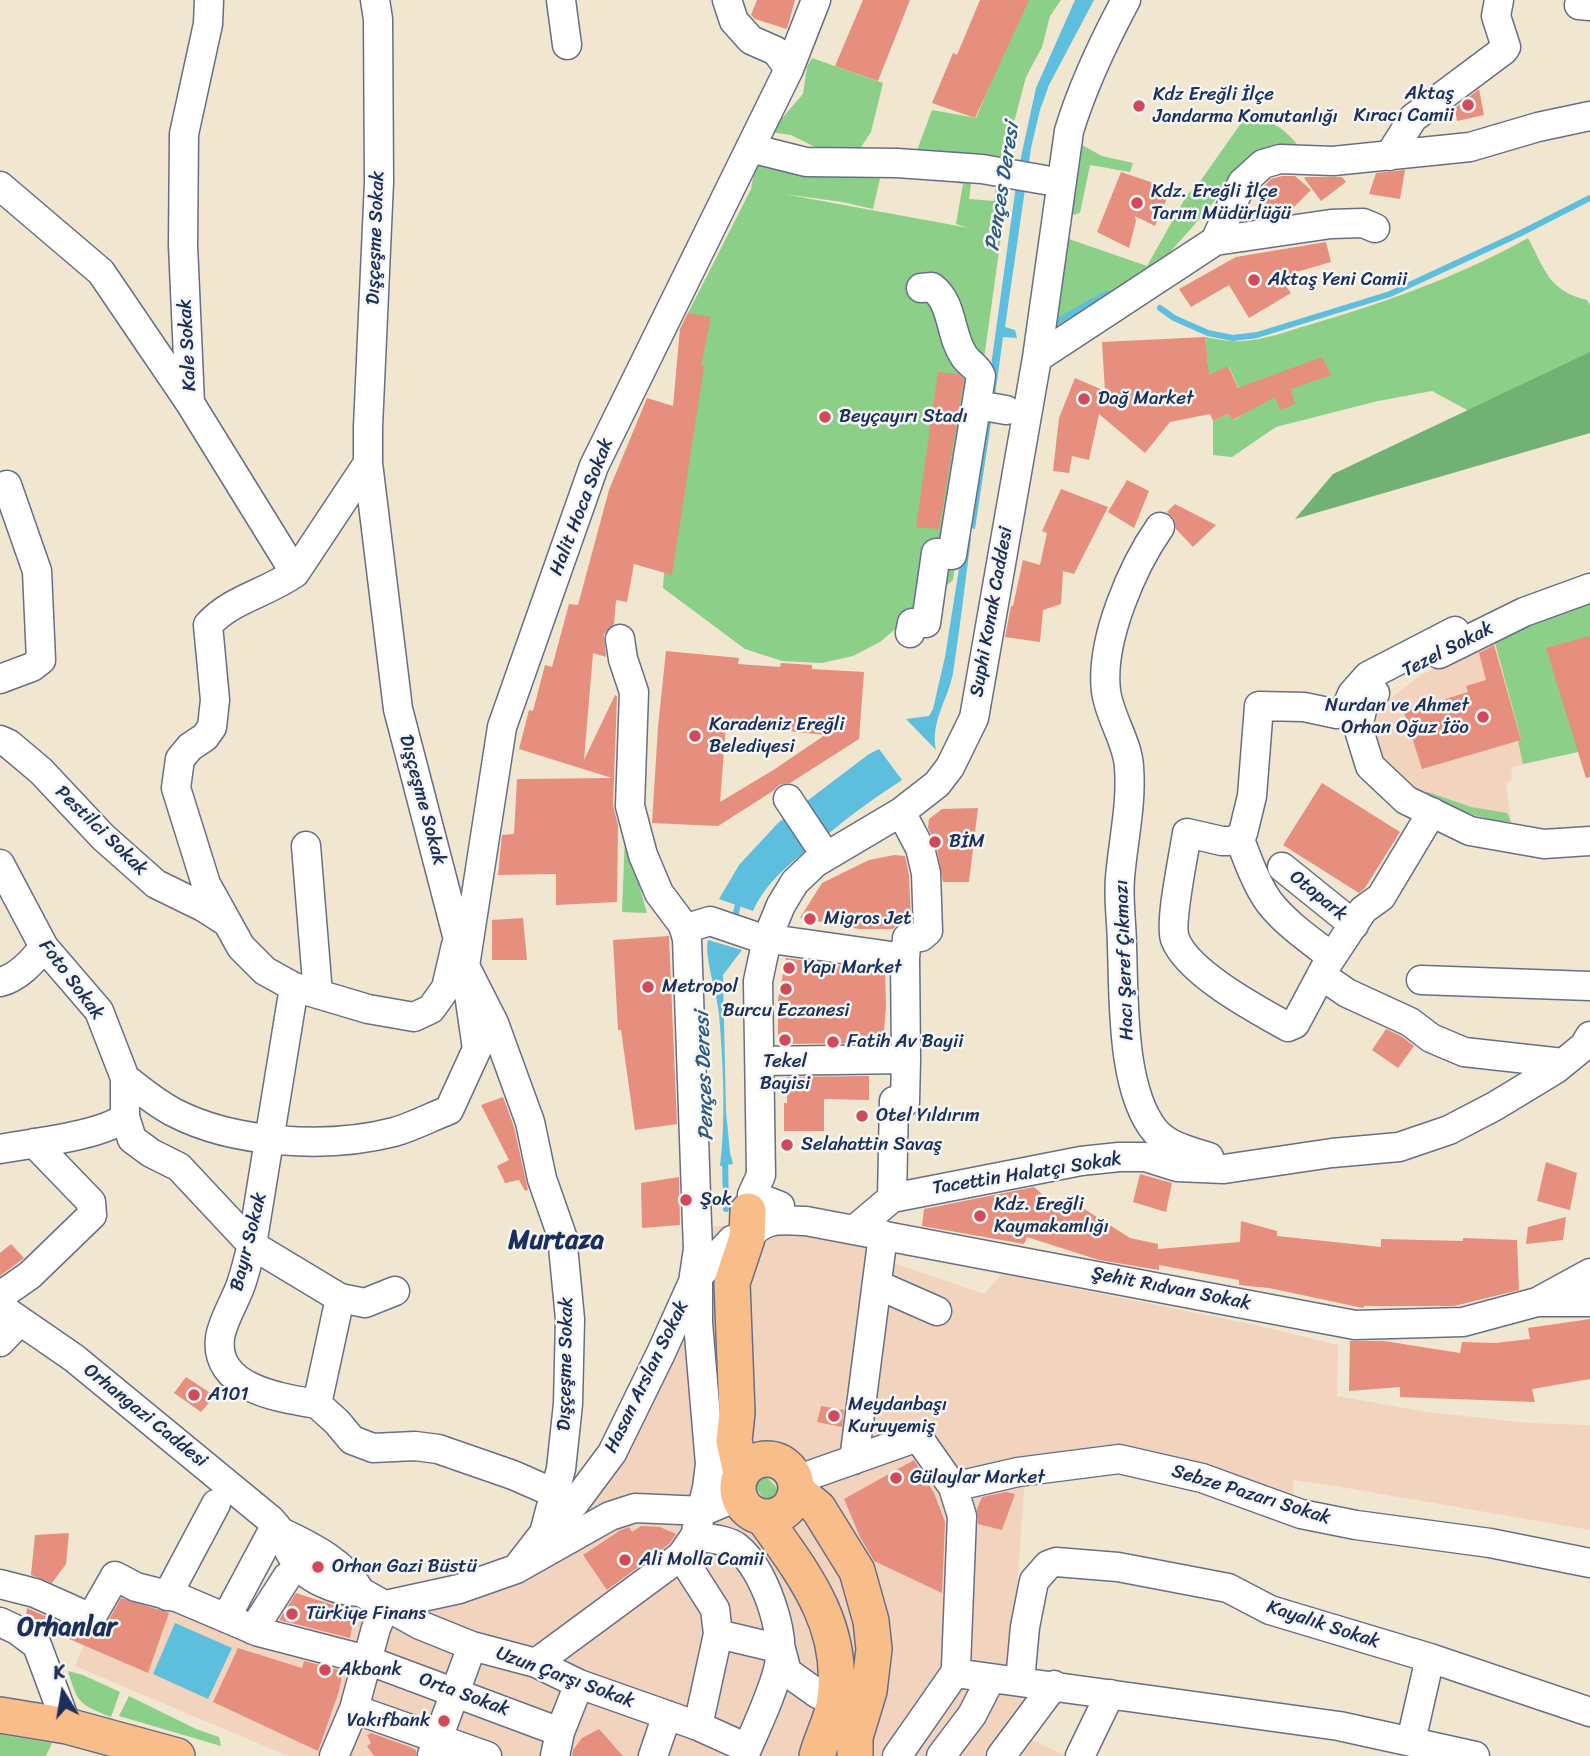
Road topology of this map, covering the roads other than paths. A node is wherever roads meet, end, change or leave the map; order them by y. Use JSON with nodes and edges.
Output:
{"nodes":[{"id":1,"x":209,"y":0,"type":"edge"},
{"id":2,"x":374,"y":0,"type":"edge"},
{"id":3,"x":561,"y":0,"type":"edge"},
{"id":4,"x":727,"y":0,"type":"edge"},
{"id":5,"x":816,"y":0,"type":"edge"},
{"id":6,"x":1126,"y":0,"type":"edge"},
{"id":7,"x":1499,"y":0,"type":"edge"},
{"id":8,"x":567,"y":45,"type":"dead end"},
{"id":9,"x":789,"y":69,"type":"junction"},
{"id":10,"x":1590,"y":116,"type":"edge"},
{"id":11,"x":750,"y":148,"type":"junction"},
{"id":12,"x":1389,"y":156,"type":"junction"},
{"id":13,"x":1045,"y":180,"type":"dead end"},
{"id":14,"x":0,"y":186,"type":"edge"},
{"id":15,"x":1375,"y":228,"type":"dead end"},
{"id":16,"x":1215,"y":241,"type":"junction"},
{"id":17,"x":921,"y":288,"type":"dead end"},
{"id":18,"x":1037,"y":358,"type":"junction"},
{"id":19,"x":191,"y":403,"type":"junction"},
{"id":20,"x":977,"y":405,"type":"junction"},
{"id":21,"x":1006,"y":410,"type":"dead end"},
{"id":22,"x":368,"y":463,"type":"junction"},
{"id":23,"x":7,"y":485,"type":"dead end"},
{"id":24,"x":1160,"y":527,"type":"dead end"},
{"id":25,"x":958,"y":531,"type":"junction"},
{"id":26,"x":989,"y":536,"type":"dead end"},
{"id":27,"x":295,"y":573,"type":"junction"},
{"id":28,"x":1590,"y":588,"type":"edge"},
{"id":29,"x":1455,"y":631,"type":"dead end"},
{"id":30,"x":910,"y":633,"type":"dead end"},
{"id":31,"x":620,"y":639,"type":"dead end"},
{"id":32,"x":3,"y":670,"type":"edge"},
{"id":33,"x":0,"y":740,"type":"edge"},
{"id":34,"x":788,"y":799,"type":"dead end"},
{"id":35,"x":901,"y":812,"type":"junction"},
{"id":36,"x":1432,"y":812,"type":"junction"},
{"id":37,"x":1239,"y":837,"type":"junction"},
{"id":38,"x":1590,"y":841,"type":"edge"},
{"id":39,"x":306,"y":846,"type":"dead end"},
{"id":40,"x":820,"y":847,"type":"dead end"},
{"id":41,"x":0,"y":864,"type":"edge"},
{"id":42,"x":1282,"y":867,"type":"dead end"},
{"id":43,"x":230,"y":924,"type":"junction"},
{"id":44,"x":1354,"y":925,"type":"junction"},
{"id":45,"x":684,"y":929,"type":"junction"},
{"id":46,"x":458,"y":938,"type":"junction"},
{"id":47,"x":767,"y":939,"type":"junction"},
{"id":48,"x":44,"y":947,"type":"junction"},
{"id":49,"x":905,"y":958,"type":"junction"},
{"id":50,"x":465,"y":965,"type":"junction"},
{"id":51,"x":1327,"y":966,"type":"junction"},
{"id":52,"x":1421,"y":980,"type":"dead end"},
{"id":53,"x":0,"y":982,"type":"edge"},
{"id":54,"x":1590,"y":986,"type":"edge"},
{"id":55,"x":306,"y":990,"type":"junction"},
{"id":56,"x":1590,"y":1036,"type":"edge"},
{"id":57,"x":906,"y":1059,"type":"junction"},
{"id":58,"x":761,"y":1061,"type":"junction"},
{"id":59,"x":1563,"y":1063,"type":"junction"},
{"id":60,"x":121,"y":1069,"type":"junction"},
{"id":61,"x":125,"y":1117,"type":"junction"},
{"id":62,"x":270,"y":1138,"type":"junction"},
{"id":63,"x":34,"y":1143,"type":"junction"},
{"id":64,"x":0,"y":1149,"type":"edge"},
{"id":65,"x":1252,"y":1166,"type":"junction"},
{"id":66,"x":892,"y":1198,"type":"junction"},
{"id":67,"x":748,"y":1214,"type":"junction"},
{"id":68,"x":697,"y":1223,"type":"junction"},
{"id":69,"x":854,"y":1230,"type":"junction"},
{"id":70,"x":883,"y":1235,"type":"junction"},
{"id":71,"x":252,"y":1245,"type":"junction"},
{"id":72,"x":1590,"y":1273,"type":"edge"},
{"id":73,"x":695,"y":1279,"type":"junction"},
{"id":74,"x":878,"y":1285,"type":"junction"},
{"id":75,"x":395,"y":1291,"type":"dead end"},
{"id":76,"x":0,"y":1296,"type":"edge"},
{"id":77,"x":340,"y":1298,"type":"junction"},
{"id":78,"x":1537,"y":1302,"type":"junction"},
{"id":79,"x":1590,"y":1302,"type":"edge"},
{"id":80,"x":937,"y":1311,"type":"dead end"},
{"id":81,"x":10,"y":1314,"type":"edge"},
{"id":82,"x":0,"y":1342,"type":"edge"},
{"id":83,"x":317,"y":1404,"type":"junction"},
{"id":84,"x":854,"y":1460,"type":"junction"},
{"id":85,"x":953,"y":1487,"type":"junction"},
{"id":86,"x":555,"y":1493,"type":"junction"},
{"id":87,"x":745,"y":1501,"type":"junction"},
{"id":88,"x":216,"y":1504,"type":"dead end"},
{"id":89,"x":277,"y":1533,"type":"junction"},
{"id":90,"x":544,"y":1533,"type":"junction"},
{"id":91,"x":1590,"y":1563,"type":"edge"},
{"id":92,"x":516,"y":1569,"type":"junction"},
{"id":93,"x":287,"y":1577,"type":"dead end"},
{"id":94,"x":0,"y":1584,"type":"edge"},
{"id":95,"x":167,"y":1596,"type":"junction"},
{"id":96,"x":373,"y":1598,"type":"junction"},
{"id":97,"x":226,"y":1618,"type":"junction"},
{"id":98,"x":0,"y":1622,"type":"edge"},
{"id":99,"x":254,"y":1630,"type":"junction"},
{"id":100,"x":718,"y":1634,"type":"junction"},
{"id":101,"x":471,"y":1646,"type":"junction"},
{"id":102,"x":781,"y":1649,"type":"junction"},
{"id":103,"x":1430,"y":1658,"type":"junction"},
{"id":104,"x":367,"y":1660,"type":"junction"},
{"id":105,"x":536,"y":1663,"type":"junction"},
{"id":106,"x":957,"y":1670,"type":"junction"},
{"id":107,"x":991,"y":1678,"type":"junction"},
{"id":108,"x":1020,"y":1681,"type":"junction"},
{"id":109,"x":579,"y":1684,"type":"junction"},
{"id":110,"x":1054,"y":1685,"type":"junction"},
{"id":111,"x":455,"y":1691,"type":"junction"},
{"id":112,"x":1110,"y":1693,"type":"junction"},
{"id":113,"x":835,"y":1700,"type":"junction"},
{"id":114,"x":357,"y":1710,"type":"junction"},
{"id":115,"x":1590,"y":1712,"type":"edge"},
{"id":116,"x":0,"y":1715,"type":"edge"},
{"id":117,"x":667,"y":1715,"type":"junction"},
{"id":118,"x":698,"y":1726,"type":"junction"},
{"id":119,"x":80,"y":1739,"type":"edge"},
{"id":120,"x":1411,"y":1741,"type":"junction"},
{"id":121,"x":557,"y":1744,"type":"edge"},
{"id":122,"x":855,"y":1746,"type":"edge"},
{"id":123,"x":435,"y":1747,"type":"edge"},
{"id":124,"x":746,"y":1752,"type":"edge"},
{"id":125,"x":950,"y":1753,"type":"edge"},
{"id":126,"x":1469,"y":1755,"type":"edge"},
{"id":127,"x":177,"y":1756,"type":"edge"},
{"id":128,"x":334,"y":1756,"type":"edge"},
{"id":129,"x":351,"y":1756,"type":"edge"},
{"id":130,"x":487,"y":1756,"type":"edge"},
{"id":131,"x":653,"y":1756,"type":"edge"},
{"id":132,"x":817,"y":1756,"type":"edge"},
{"id":133,"x":897,"y":1756,"type":"edge"},
{"id":134,"x":1001,"y":1756,"type":"edge"},
{"id":135,"x":1080,"y":1756,"type":"edge"}],
"edges":[{"from":1,"to":19,"type":"street","name":"Kale Sokak"},
{"from":2,"to":22,"type":"street","name":"Dışçeşme Sokak"},
{"from":3,"to":8,"type":"street"},
{"from":4,"to":9,"type":"street"},
{"from":5,"to":9,"type":"street","name":"Halit Hoca Sokak"},
{"from":6,"to":18,"type":"street","name":"Suphi Konak Caddesi"},
{"from":7,"to":12,"type":"street"},
{"from":9,"to":11,"type":"street","name":"Halit Hoca Sokak"},
{"from":10,"to":12,"type":"street"},
{"from":11,"to":13,"type":"street"},
{"from":11,"to":50,"type":"street","name":"Halit Hoca Sokak"},
{"from":12,"to":16,"type":"street"},
{"from":14,"to":19,"type":"street"},
{"from":15,"to":16,"type":"street"},
{"from":16,"to":18,"type":"street"},
{"from":17,"to":20,"type":"street"},
{"from":18,"to":35,"type":"street","name":"Suphi Konak Caddesi"},
{"from":19,"to":27,"type":"street","name":"Kale Sokak"},
{"from":20,"to":21,"type":"street"},
{"from":20,"to":25,"type":"street"},
{"from":22,"to":27,"type":"street"},
{"from":22,"to":46,"type":"street","name":"Dışçeşme Sokak"},
{"from":23,"to":32,"type":"street"},
{"from":24,"to":65,"type":"street","name":"Hacı Şeref Çıkmazı"},
{"from":25,"to":26,"type":"street"},
{"from":25,"to":30,"type":"street"},
{"from":27,"to":43,"type":"street"},
{"from":28,"to":36,"type":"street","name":"Tezel Sokak"},
{"from":29,"to":37,"type":"street"},
{"from":31,"to":45,"type":"street","name":"Hasan Arslan Sokak"},
{"from":33,"to":43,"type":"street","name":"Pestilci Sokak"},
{"from":34,"to":40,"type":"street"},
{"from":35,"to":47,"type":"street","name":"Suphi Konak Caddesi"},
{"from":35,"to":49,"type":"street"},
{"from":36,"to":38,"type":"street","name":"Tezel Sokak"},
{"from":36,"to":44,"type":"street"},
{"from":37,"to":51,"type":"street"},
{"from":37,"to":51,"type":"street"},
{"from":39,"to":55,"type":"street","name":"Bayır Sokak"},
{"from":41,"to":48,"type":"street","name":"Foto Sokak"},
{"from":42,"to":44,"type":"street","name":"Otopark"},
{"from":43,"to":55,"type":"street","name":"Pestilci Sokak"},
{"from":44,"to":51,"type":"street"},
{"from":45,"to":47,"type":"street"},
{"from":45,"to":68,"type":"street","name":"Hasan Arslan Sokak"},
{"from":46,"to":50,"type":"street","name":"Dışçeşme Sokak"},
{"from":46,"to":55,"type":"street","name":"Pestilci Sokak"},
{"from":47,"to":49,"type":"street"},
{"from":47,"to":58,"type":"street","name":"Suphi Konak Caddesi"},
{"from":48,"to":53,"type":"street"},
{"from":48,"to":60,"type":"street","name":"Foto Sokak"},
{"from":49,"to":57,"type":"street"},
{"from":50,"to":62,"type":"street"},
{"from":50,"to":86,"type":"street","name":"Dışçeşme Sokak"},
{"from":51,"to":59,"type":"street"},
{"from":52,"to":54,"type":"street"},
{"from":55,"to":62,"type":"street","name":"Bayır Sokak"},
{"from":56,"to":59,"type":"street","name":"Tacettin Halatçı Sokak"},
{"from":57,"to":58,"type":"street"},
{"from":57,"to":66,"type":"street"},
{"from":58,"to":67,"type":"street","name":"Suphi Konak Caddesi"},
{"from":59,"to":65,"type":"street","name":"Tacettin Halatçı Sokak"},
{"from":60,"to":61,"type":"street"},
{"from":60,"to":62,"type":"street"},
{"from":61,"to":63,"type":"street"},
{"from":61,"to":71,"type":"street"},
{"from":62,"to":71,"type":"street","name":"Bayır Sokak"},
{"from":63,"to":64,"type":"street"},
{"from":63,"to":76,"type":"street"},
{"from":65,"to":66,"type":"street","name":"Tacettin Halatçı Sokak"},
{"from":66,"to":69,"type":"street","name":"Tacettin Halatçı Sokak"},
{"from":67,"to":68,"type":"street"},
{"from":67,"to":69,"type":"street","name":"Şehit Rıdvan Sokak"},
{"from":67,"to":73,"type":"street","name":"Hasan Arslan Sokak"},
{"from":67,"to":87,"type":"main road","name":"Suphi Konak Caddesi"},
{"from":68,"to":73,"type":"street","name":"Hasan Arslan Sokak"},
{"from":69,"to":70,"type":"street","name":"Şehit Rıdvan Sokak"},
{"from":70,"to":74,"type":"street"},
{"from":70,"to":78,"type":"street","name":"Şehit Rıdvan Sokak"},
{"from":71,"to":77,"type":"street"},
{"from":71,"to":83,"type":"street","name":"Bayır Sokak"},
{"from":72,"to":78,"type":"street"},
{"from":73,"to":87,"type":"street","name":"Hasan Arslan Sokak"},
{"from":73,"to":90,"type":"street","name":"Hasan Arslan Sokak"},
{"from":74,"to":80,"type":"street"},
{"from":74,"to":84,"type":"street"},
{"from":75,"to":77,"type":"street"},
{"from":77,"to":83,"type":"street"},
{"from":78,"to":79,"type":"street"},
{"from":81,"to":82,"type":"street"},
{"from":81,"to":89,"type":"street","name":"Orhangazi Caddesi"},
{"from":83,"to":86,"type":"street"},
{"from":84,"to":85,"type":"street"},
{"from":84,"to":87,"type":"street"},
{"from":85,"to":91,"type":"street","name":"Sebze Pazarı Sokak"},
{"from":85,"to":106,"type":"street"},
{"from":86,"to":90,"type":"street","name":"Dışçeşme Sokak"},
{"from":87,"to":92,"type":"street"},
{"from":87,"to":100,"type":"street"},
{"from":87,"to":102,"type":"street"},
{"from":87,"to":105,"type":"street"},
{"from":87,"to":113,"type":"main road"},
{"from":87,"to":122,"type":"main road"},
{"from":88,"to":95,"type":"street"},
{"from":89,"to":96,"type":"street","name":"Orhangazi Caddesi"},
{"from":89,"to":97,"type":"street"},
{"from":90,"to":92,"type":"street","name":"Dışçeşme Sokak"},
{"from":92,"to":96,"type":"street"},
{"from":93,"to":99,"type":"street"},
{"from":94,"to":95,"type":"street","name":"Orta Sokak"},
{"from":95,"to":97,"type":"street","name":"Orta Sokak"},
{"from":96,"to":101,"type":"street","name":"Uzun Çarşı Sokak"},
{"from":96,"to":104,"type":"street"},
{"from":97,"to":99,"type":"street","name":"Orta Sokak"},
{"from":98,"to":119,"type":"street"},
{"from":99,"to":104,"type":"street","name":"Orta Sokak"},
{"from":100,"to":102,"type":"street"},
{"from":100,"to":118,"type":"street"},
{"from":101,"to":105,"type":"street","name":"Uzun Çarşı Sokak"},
{"from":101,"to":111,"type":"street"},
{"from":102,"to":113,"type":"street"},
{"from":102,"to":124,"type":"street"},
{"from":103,"to":108,"type":"street","name":"Kayalık Sokak"},
{"from":103,"to":115,"type":"street","name":"Kayalık Sokak"},
{"from":103,"to":120,"type":"street"},
{"from":104,"to":111,"type":"street","name":"Orta Sokak"},
{"from":104,"to":114,"type":"street"},
{"from":105,"to":109,"type":"street","name":"Uzun Çarşı Sokak"},
{"from":106,"to":107,"type":"street"},
{"from":106,"to":133,"type":"street"},
{"from":107,"to":108,"type":"street"},
{"from":107,"to":125,"type":"street"},
{"from":108,"to":110,"type":"street"},
{"from":109,"to":117,"type":"street","name":"Uzun Çarşı Sokak"},
{"from":109,"to":121,"type":"street","name":"Orta Sokak"},
{"from":110,"to":112,"type":"street"},
{"from":110,"to":134,"type":"street"},
{"from":111,"to":121,"type":"street","name":"Orta Sokak"},
{"from":111,"to":123,"type":"street"},
{"from":112,"to":120,"type":"street"},
{"from":112,"to":135,"type":"street"},
{"from":113,"to":132,"type":"main road"},
{"from":114,"to":123,"type":"street"},
{"from":114,"to":128,"type":"street"},
{"from":114,"to":129,"type":"street"},
{"from":116,"to":119,"type":"main road"},
{"from":117,"to":118,"type":"street","name":"Uzun Çarşı Sokak"},
{"from":117,"to":131,"type":"street"},
{"from":118,"to":124,"type":"street","name":"Uzun Çarşı Sokak"},
{"from":119,"to":127,"type":"main road"},
{"from":120,"to":126,"type":"street"},
{"from":123,"to":130,"type":"street"}]}
